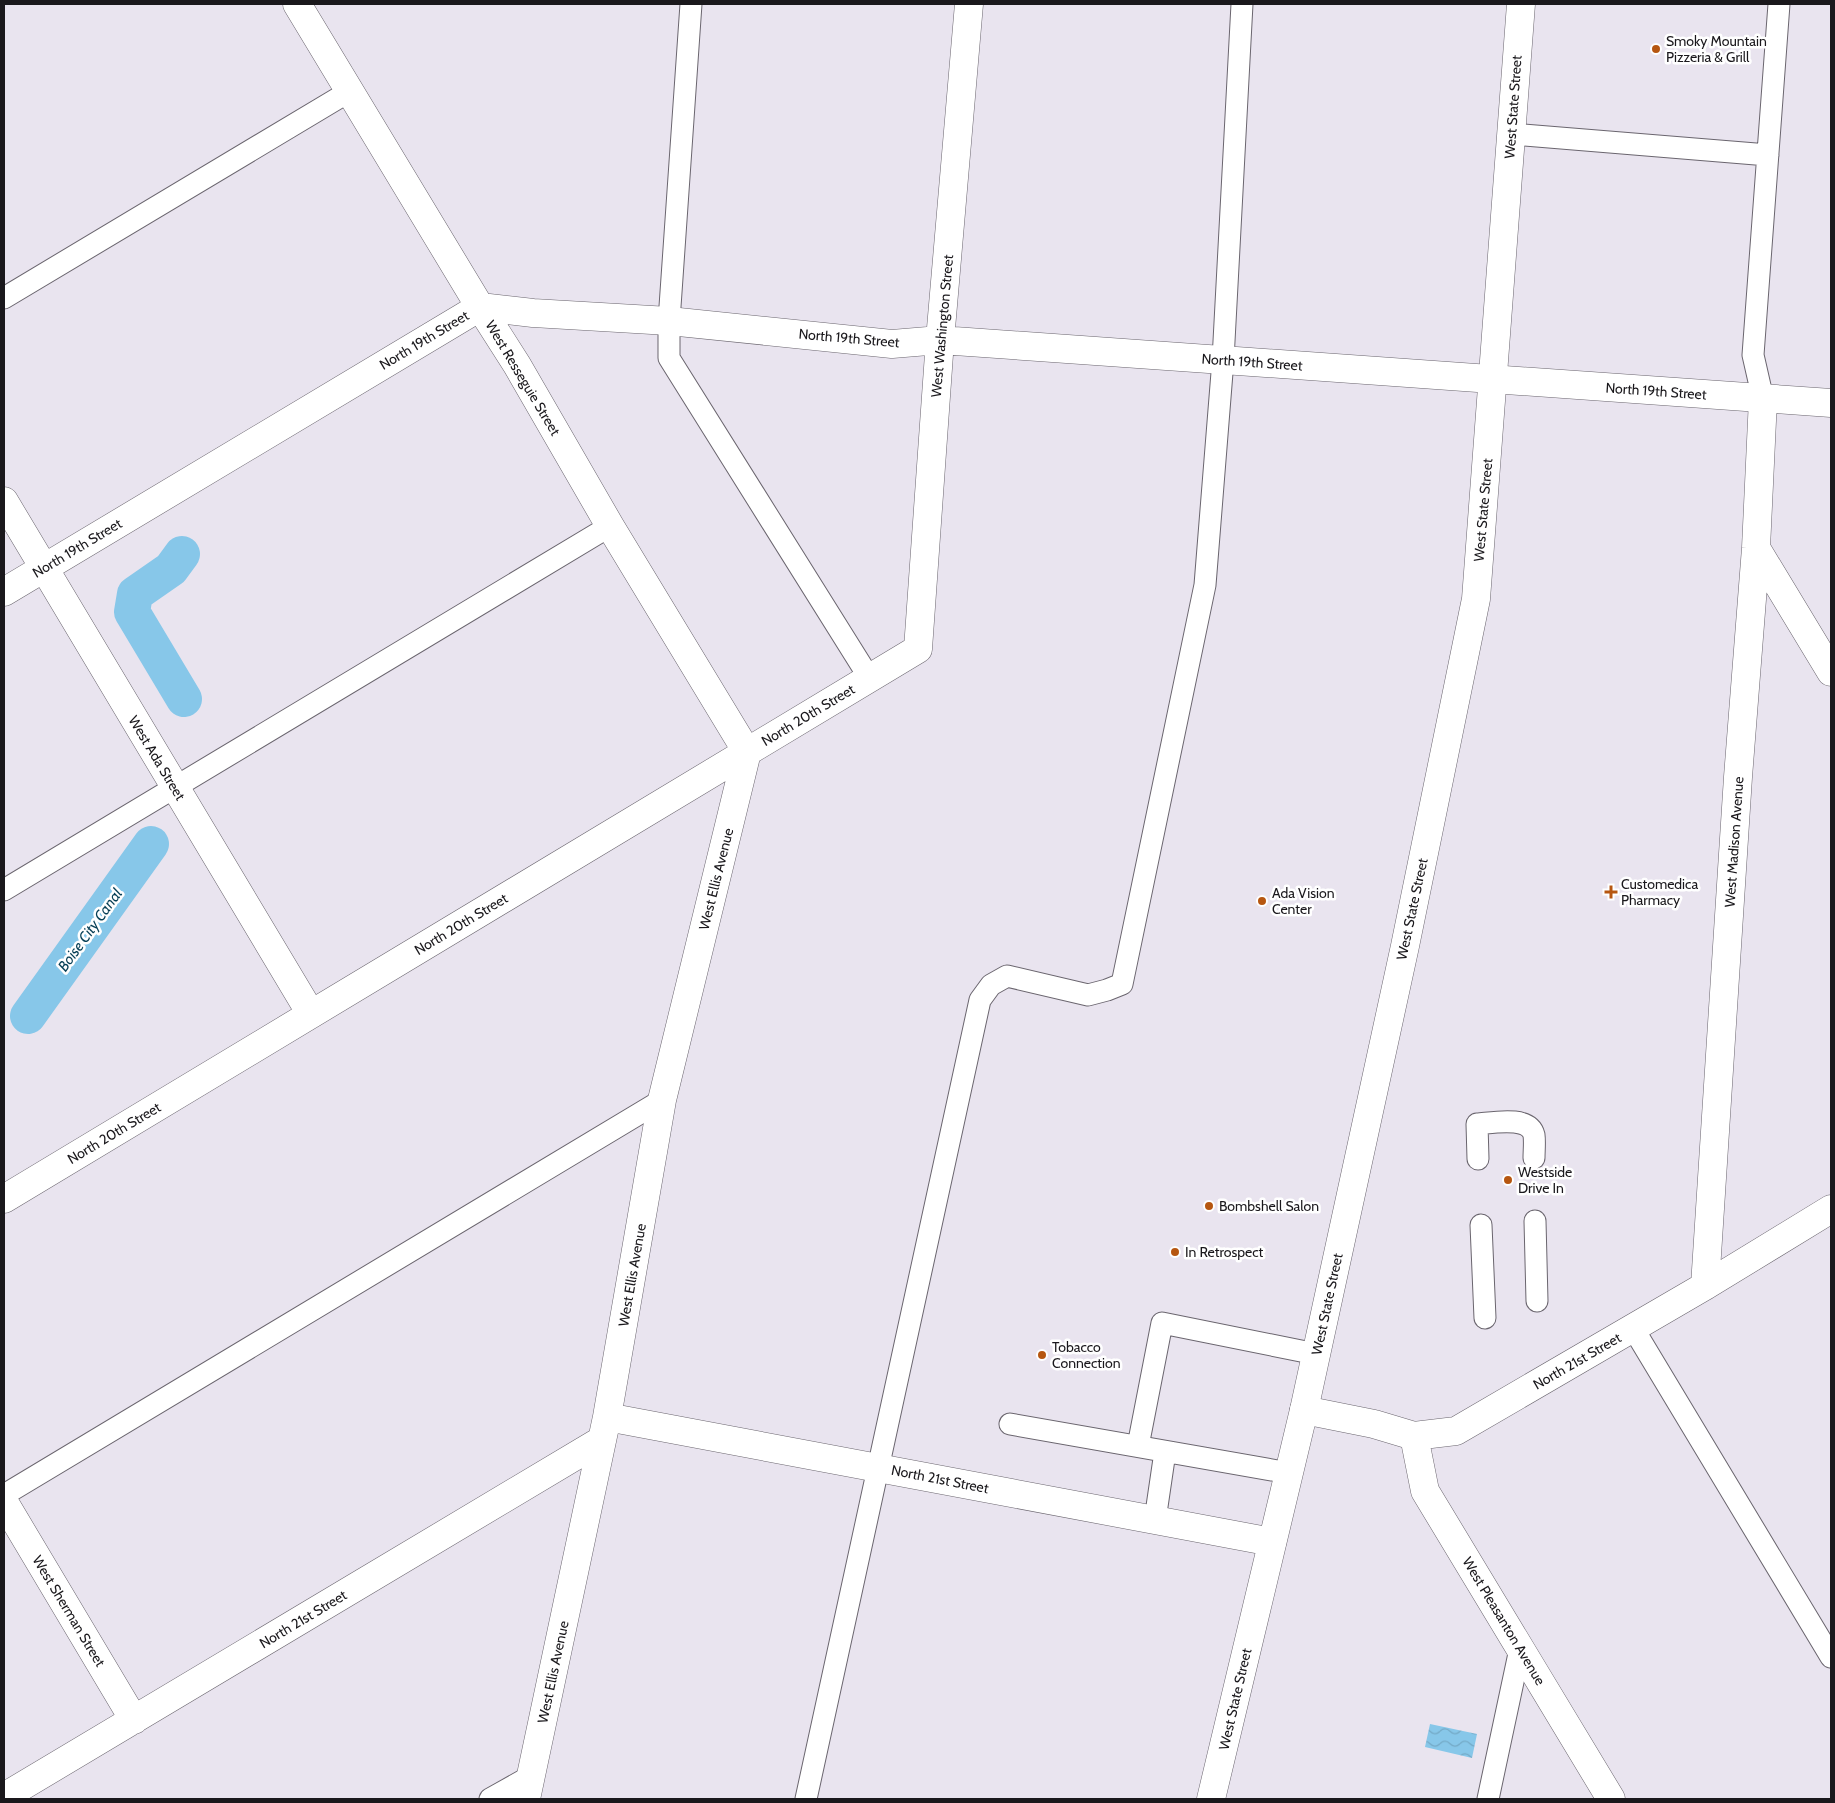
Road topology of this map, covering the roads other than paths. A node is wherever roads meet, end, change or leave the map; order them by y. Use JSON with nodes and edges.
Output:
{"nodes":[{"id":1,"x":297,"y":4,"type":"edge"},
{"id":2,"x":691,"y":4,"type":"edge"},
{"id":3,"x":969,"y":4,"type":"edge"},
{"id":4,"x":1242,"y":4,"type":"edge"},
{"id":5,"x":1521,"y":4,"type":"edge"},
{"id":6,"x":1779,"y":4,"type":"edge"},
{"id":7,"x":350,"y":92,"type":"junction"},
{"id":8,"x":1512,"y":134,"type":"junction"},
{"id":9,"x":1768,"y":155,"type":"junction"},
{"id":10,"x":4,"y":298,"type":"edge"},
{"id":11,"x":480,"y":307,"type":"junction"},
{"id":12,"x":669,"y":321,"type":"junction"},
{"id":13,"x":940,"y":340,"type":"junction"},
{"id":14,"x":1224,"y":360,"type":"junction"},
{"id":15,"x":1494,"y":378,"type":"junction"},
{"id":16,"x":1763,"y":399,"type":"junction"},
{"id":17,"x":1831,"y":403,"type":"edge"},
{"id":18,"x":4,"y":501,"type":"edge"},
{"id":19,"x":610,"y":526,"type":"junction"},
{"id":20,"x":1756,"y":548,"type":"junction"},
{"id":21,"x":44,"y":568,"type":"junction"},
{"id":22,"x":4,"y":592,"type":"edge"},
{"id":23,"x":918,"y":649,"type":"joint"},
{"id":24,"x":1831,"y":672,"type":"edge"},
{"id":25,"x":870,"y":679,"type":"junction"},
{"id":26,"x":747,"y":752,"type":"junction"},
{"id":27,"x":175,"y":787,"type":"junction"},
{"id":28,"x":4,"y":890,"type":"edge"},
{"id":29,"x":311,"y":1014,"type":"junction"},
{"id":30,"x":662,"y":1100,"type":"junction"},
{"id":31,"x":1534,"y":1158,"type":"dead end"},
{"id":32,"x":1478,"y":1159,"type":"dead end"},
{"id":33,"x":4,"y":1199,"type":"edge"},
{"id":34,"x":1831,"y":1209,"type":"edge"},
{"id":35,"x":1535,"y":1221,"type":"dead end"},
{"id":36,"x":1481,"y":1225,"type":"dead end"},
{"id":37,"x":1705,"y":1286,"type":"junction"},
{"id":38,"x":1537,"y":1301,"type":"dead end"},
{"id":39,"x":1485,"y":1318,"type":"dead end"},
{"id":40,"x":1633,"y":1328,"type":"junction"},
{"id":41,"x":1316,"y":1354,"type":"junction"},
{"id":42,"x":1304,"y":1410,"type":"junction"},
{"id":43,"x":1010,"y":1424,"type":"dead end"},
{"id":44,"x":605,"y":1428,"type":"junction"},
{"id":45,"x":1414,"y":1436,"type":"junction"},
{"id":46,"x":1138,"y":1446,"type":"junction"},
{"id":47,"x":1165,"y":1452,"type":"junction"},
{"id":48,"x":878,"y":1468,"type":"junction"},
{"id":49,"x":1289,"y":1473,"type":"junction"},
{"id":50,"x":4,"y":1495,"type":"edge"},
{"id":51,"x":4,"y":1502,"type":"edge"},
{"id":52,"x":1155,"y":1520,"type":"junction"},
{"id":53,"x":1272,"y":1542,"type":"junction"},
{"id":54,"x":1520,"y":1649,"type":"junction"},
{"id":55,"x":1831,"y":1656,"type":"edge"},
{"id":56,"x":134,"y":1720,"type":"junction"},
{"id":57,"x":528,"y":1788,"type":"edge"},
{"id":58,"x":4,"y":1798,"type":"edge"},
{"id":59,"x":490,"y":1799,"type":"edge"},
{"id":60,"x":806,"y":1799,"type":"edge"},
{"id":61,"x":1211,"y":1799,"type":"edge"},
{"id":62,"x":1488,"y":1799,"type":"edge"},
{"id":63,"x":1611,"y":1799,"type":"edge"}],
"edges":[{"from":1,"to":7,"type":"street","name":"West Resseguie Street"},
{"from":2,"to":12,"type":"lane"},
{"from":3,"to":13,"type":"street","name":"West Washington Street"},
{"from":4,"to":14,"type":"lane"},
{"from":5,"to":8,"type":"street","name":"West State Street"},
{"from":6,"to":9,"type":"lane"},
{"from":7,"to":10,"type":"lane"},
{"from":7,"to":11,"type":"street","name":"West Resseguie Street"},
{"from":8,"to":9,"type":"lane"},
{"from":8,"to":15,"type":"street","name":"West State Street"},
{"from":9,"to":16,"type":"lane"},
{"from":11,"to":12,"type":"street","name":"North 19th Street"},
{"from":11,"to":19,"type":"street","name":"West Resseguie Street"},
{"from":11,"to":21,"type":"street","name":"North 19th Street"},
{"from":12,"to":13,"type":"street","name":"North 19th Street"},
{"from":12,"to":25,"type":"lane"},
{"from":13,"to":14,"type":"street","name":"North 19th Street"},
{"from":13,"to":23,"type":"street","name":"West Washington Street"},
{"from":14,"to":15,"type":"street","name":"North 19th Street"},
{"from":14,"to":48,"type":"lane"},
{"from":15,"to":16,"type":"street","name":"North 19th Street"},
{"from":15,"to":41,"type":"street","name":"West State Street"},
{"from":16,"to":17,"type":"street","name":"North 19th Street"},
{"from":16,"to":20,"type":"street","name":"West Madison Avenue"},
{"from":18,"to":21,"type":"street","name":"West Ada Street"},
{"from":19,"to":26,"type":"street","name":"West Resseguie Street"},
{"from":19,"to":27,"type":"lane"},
{"from":20,"to":24,"type":"street"},
{"from":20,"to":37,"type":"street","name":"West Madison Avenue"},
{"from":21,"to":22,"type":"street","name":"North 19th Street"},
{"from":21,"to":27,"type":"street","name":"West Ada Street"},
{"from":23,"to":25,"type":"street","name":"North 20th Street"},
{"from":25,"to":26,"type":"street","name":"North 20th Street"},
{"from":26,"to":29,"type":"street","name":"North 20th Street"},
{"from":26,"to":30,"type":"street","name":"West Ellis Avenue"},
{"from":27,"to":28,"type":"lane"},
{"from":27,"to":29,"type":"street","name":"West Ada Street"},
{"from":29,"to":33,"type":"street","name":"North 20th Street"},
{"from":30,"to":44,"type":"street","name":"West Ellis Avenue"},
{"from":30,"to":50,"type":"lane"},
{"from":31,"to":32,"type":"lane"},
{"from":34,"to":37,"type":"street","name":"North 21st Street"},
{"from":35,"to":38,"type":"lane"},
{"from":36,"to":39,"type":"lane"},
{"from":37,"to":40,"type":"street","name":"North 21st Street"},
{"from":40,"to":45,"type":"street","name":"North 21st Street"},
{"from":40,"to":55,"type":"lane"},
{"from":41,"to":42,"type":"street","name":"West State Street"},
{"from":41,"to":46,"type":"lane"},
{"from":42,"to":45,"type":"street","name":"North 21st Street"},
{"from":42,"to":49,"type":"street","name":"West State Street"},
{"from":43,"to":46,"type":"lane"},
{"from":44,"to":48,"type":"street","name":"North 21st Street"},
{"from":44,"to":56,"type":"street","name":"North 21st Street"},
{"from":44,"to":57,"type":"street","name":"West Ellis Avenue"},
{"from":45,"to":54,"type":"street","name":"West Pleasanton Avenue"},
{"from":46,"to":47,"type":"lane"},
{"from":47,"to":49,"type":"lane"},
{"from":47,"to":52,"type":"lane"},
{"from":48,"to":52,"type":"street","name":"North 21st Street"},
{"from":48,"to":60,"type":"lane"},
{"from":49,"to":53,"type":"street","name":"West State Street"},
{"from":51,"to":56,"type":"street","name":"West Sherman Street"},
{"from":52,"to":53,"type":"street","name":"North 21st Street"},
{"from":53,"to":61,"type":"street","name":"West State Street"},
{"from":54,"to":62,"type":"lane"},
{"from":54,"to":63,"type":"street","name":"West Pleasanton Avenue"},
{"from":56,"to":58,"type":"street","name":"North 21st Street"},
{"from":57,"to":59,"type":"lane"}]}
